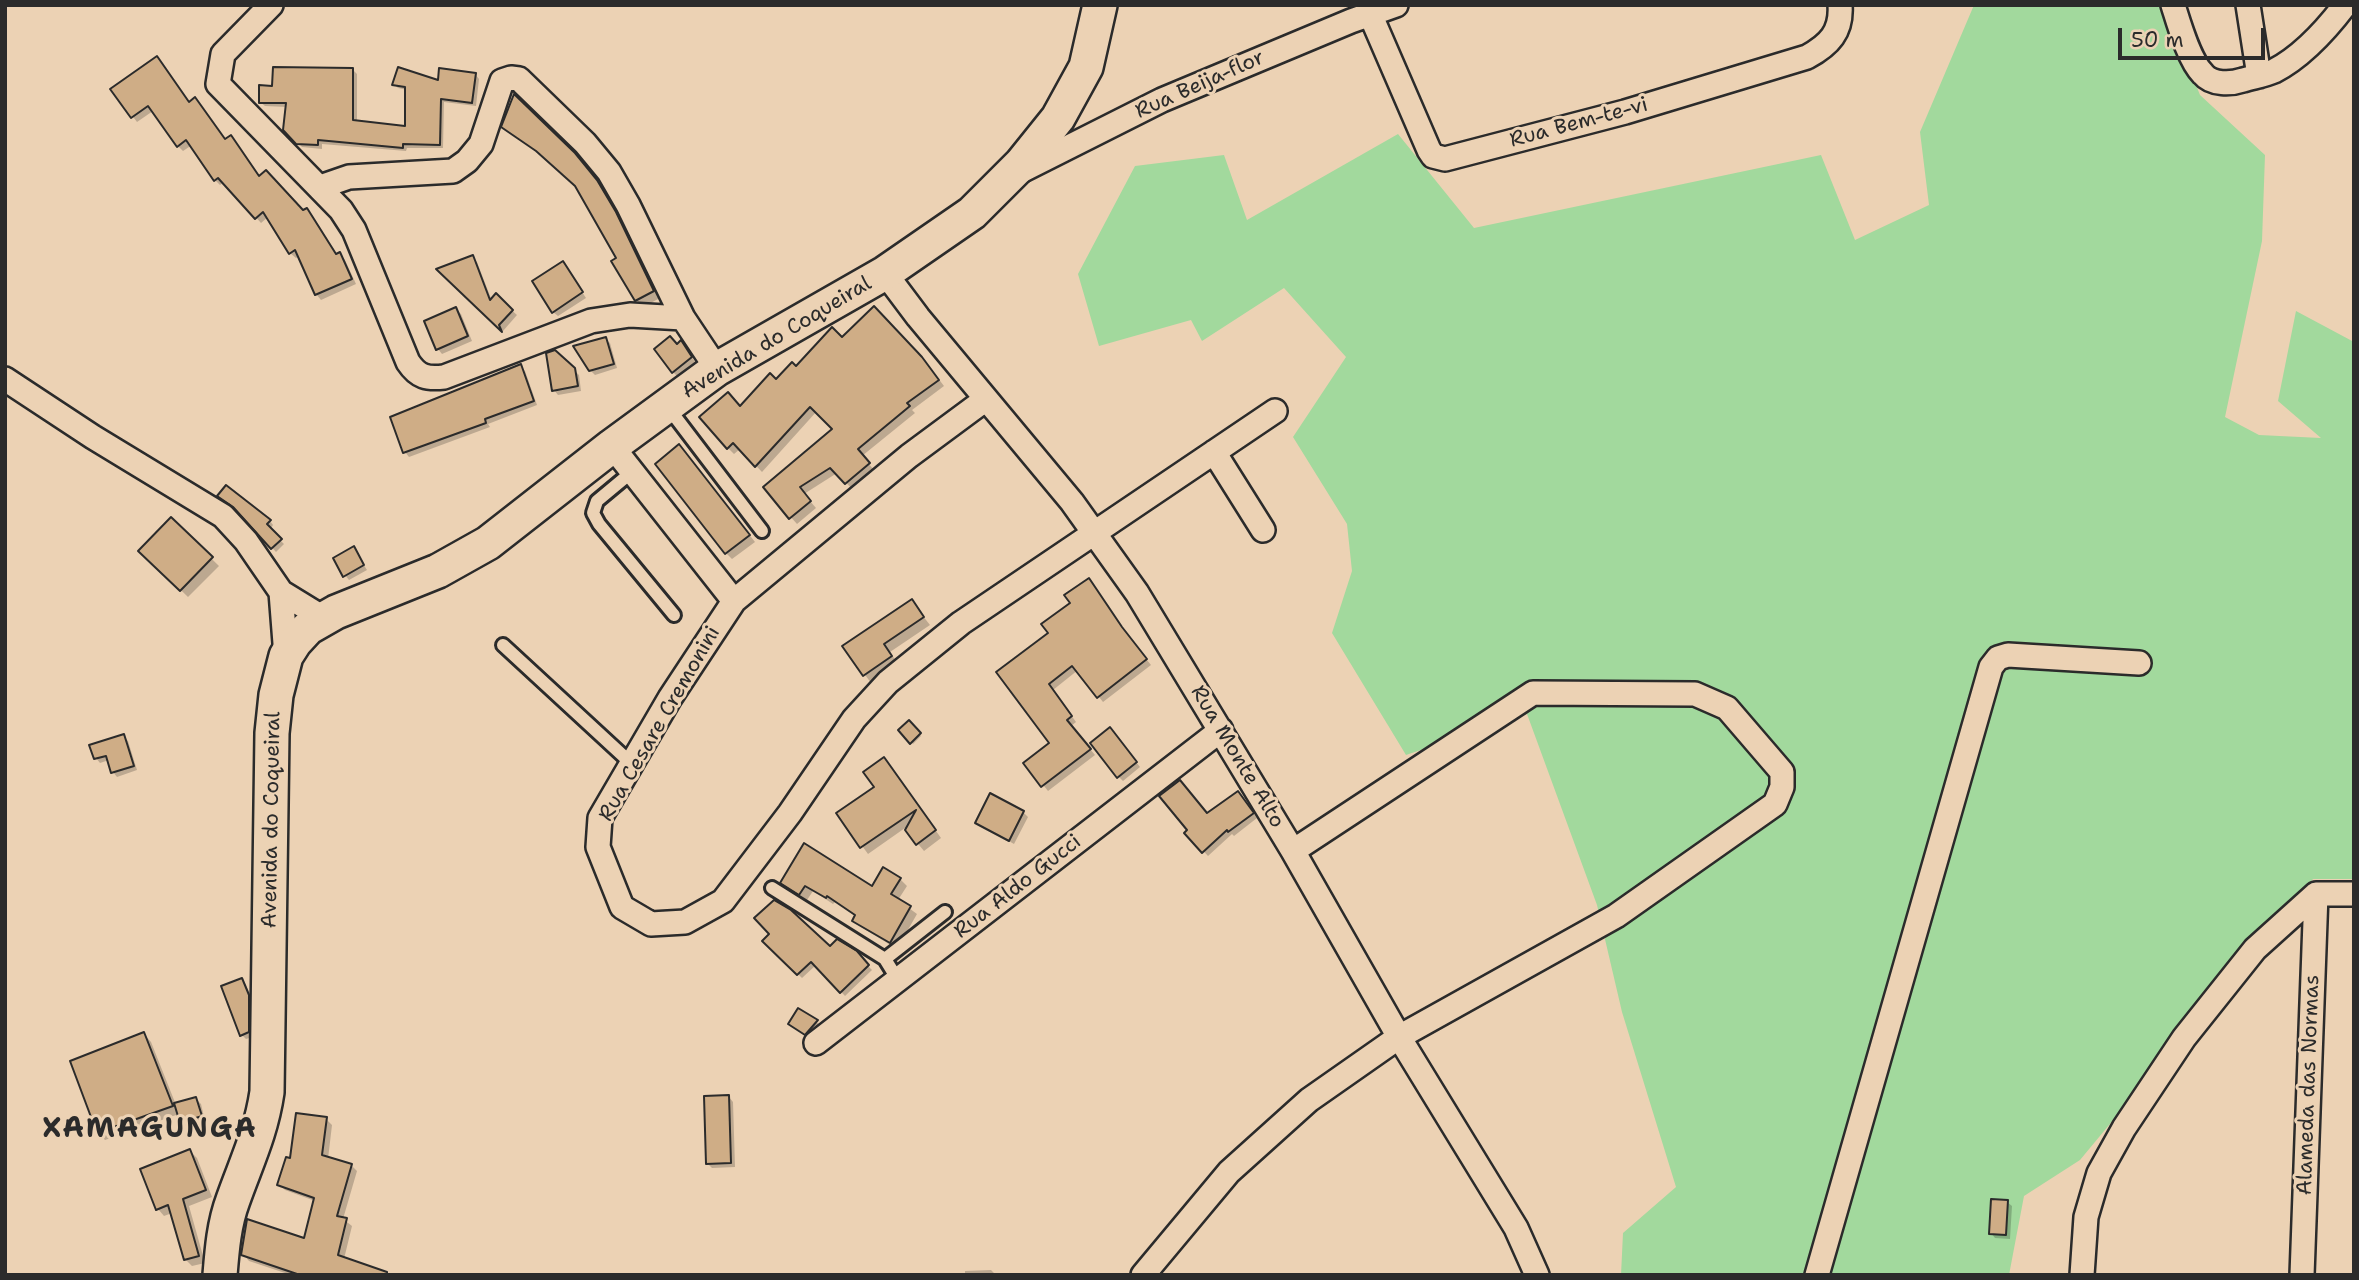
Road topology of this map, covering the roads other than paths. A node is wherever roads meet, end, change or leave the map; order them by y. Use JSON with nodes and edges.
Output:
{"nodes":[{"id":1,"x":271,"y":5,"type":"edge"},
{"id":2,"x":1100,"y":5,"type":"edge"},
{"id":3,"x":1396,"y":5,"type":"edge"},
{"id":4,"x":1840,"y":5,"type":"edge"},
{"id":5,"x":2172,"y":5,"type":"edge"},
{"id":6,"x":2248,"y":5,"type":"edge"},
{"id":7,"x":2345,"y":5,"type":"edge"},
{"id":8,"x":1356,"y":14,"type":"edge"},
{"id":9,"x":2259,"y":76,"type":"junction"},
{"id":10,"x":1009,"y":177,"type":"junction"},
{"id":11,"x":320,"y":187,"type":"junction"},
{"id":12,"x":885,"y":273,"type":"junction"},
{"id":13,"x":683,"y":318,"type":"junction"},
{"id":14,"x":718,"y":369,"type":"junction"},
{"id":15,"x":5,"y":379,"type":"edge"},
{"id":16,"x":986,"y":399,"type":"junction"},
{"id":17,"x":667,"y":405,"type":"junction"},
{"id":18,"x":1275,"y":411,"type":"dead end"},
{"id":19,"x":611,"y":446,"type":"junction"},
{"id":20,"x":1214,"y":452,"type":"junction"},
{"id":21,"x":633,"y":471,"type":"junction"},
{"id":22,"x":1264,"y":530,"type":"dead end"},
{"id":23,"x":762,"y":531,"type":"dead end"},
{"id":24,"x":1095,"y":534,"type":"junction"},
{"id":25,"x":281,"y":592,"type":"junction"},
{"id":26,"x":734,"y":601,"type":"junction"},
{"id":27,"x":674,"y":615,"type":"dead end"},
{"id":28,"x":325,"y":619,"type":"junction"},
{"id":29,"x":503,"y":645,"type":"dead end"},
{"id":30,"x":286,"y":656,"type":"junction"},
{"id":31,"x":2139,"y":663,"type":"dead end"},
{"id":32,"x":1221,"y":730,"type":"junction"},
{"id":33,"x":632,"y":764,"type":"junction"},
{"id":34,"x":1293,"y":851,"type":"junction"},
{"id":35,"x":772,"y":888,"type":"dead end"},
{"id":36,"x":2316,"y":894,"type":"junction"},
{"id":37,"x":2354,"y":894,"type":"edge"},
{"id":38,"x":945,"y":912,"type":"dead end"},
{"id":39,"x":885,"y":959,"type":"junction"},
{"id":40,"x":898,"y":980,"type":"junction"},
{"id":41,"x":1399,"y":1037,"type":"junction"},
{"id":42,"x":816,"y":1044,"type":"dead end"},
{"id":43,"x":220,"y":1275,"type":"edge"},
{"id":44,"x":1143,"y":1275,"type":"edge"},
{"id":45,"x":1537,"y":1275,"type":"edge"},
{"id":46,"x":1817,"y":1275,"type":"edge"},
{"id":47,"x":2082,"y":1275,"type":"edge"},
{"id":48,"x":2302,"y":1275,"type":"edge"}],
"edges":[{"from":1,"to":11,"type":"street"},
{"from":2,"to":10,"type":"main road","name":"Avenida do Coqueiral"},
{"from":3,"to":8,"type":"street","name":"Rua Beija-flor"},
{"from":4,"to":8,"type":"street","name":"Rua Bem-te-vi"},
{"from":5,"to":9,"type":"street"},
{"from":6,"to":9,"type":"street"},
{"from":7,"to":9,"type":"street"},
{"from":8,"to":10,"type":"street","name":"Rua Beija-flor"},
{"from":10,"to":12,"type":"main road","name":"Avenida do Coqueiral"},
{"from":11,"to":13,"type":"street"},
{"from":11,"to":13,"type":"street"},
{"from":12,"to":14,"type":"main road","name":"Avenida do Coqueiral"},
{"from":12,"to":16,"type":"street","name":"Rua Monte Alto"},
{"from":13,"to":14,"type":"street"},
{"from":14,"to":17,"type":"main road","name":"Avenida do Coqueiral"},
{"from":15,"to":25,"type":"street"},
{"from":16,"to":24,"type":"street","name":"Rua Monte Alto"},
{"from":16,"to":26,"type":"street","name":"Rua Cesare Cremonini"},
{"from":17,"to":19,"type":"main road","name":"Avenida do Coqueiral"},
{"from":17,"to":23,"type":"lane"},
{"from":18,"to":20,"type":"street","name":"Rua Cesare Cremonini"},
{"from":19,"to":21,"type":"street"},
{"from":19,"to":28,"type":"main road","name":"Avenida do Coqueiral"},
{"from":20,"to":22,"type":"street"},
{"from":20,"to":24,"type":"street","name":"Rua Cesare Cremonini"},
{"from":21,"to":26,"type":"street"},
{"from":21,"to":27,"type":"lane"},
{"from":24,"to":32,"type":"street","name":"Rua Monte Alto"},
{"from":24,"to":33,"type":"street","name":"Rua Cesare Cremonini"},
{"from":25,"to":28,"type":"street"},
{"from":25,"to":30,"type":"street"},
{"from":26,"to":33,"type":"street","name":"Rua Cesare Cremonini"},
{"from":28,"to":30,"type":"main road","name":"Avenida do Coqueiral"},
{"from":29,"to":33,"type":"lane"},
{"from":30,"to":43,"type":"main road","name":"Avenida do Coqueiral"},
{"from":31,"to":46,"type":"street"},
{"from":32,"to":34,"type":"street","name":"Rua Monte Alto"},
{"from":32,"to":40,"type":"street","name":"Rua Aldo Gucci"},
{"from":34,"to":41,"type":"street","name":"Rua Monte Alto"},
{"from":34,"to":41,"type":"street"},
{"from":35,"to":39,"type":"lane"},
{"from":36,"to":37,"type":"street"},
{"from":36,"to":47,"type":"street"},
{"from":36,"to":48,"type":"street","name":"Alameda das Normas"},
{"from":38,"to":39,"type":"lane"},
{"from":39,"to":40,"type":"lane"},
{"from":40,"to":42,"type":"street","name":"Rua Aldo Gucci"},
{"from":41,"to":44,"type":"street"},
{"from":41,"to":45,"type":"street","name":"Rua Monte Alto"}]}
